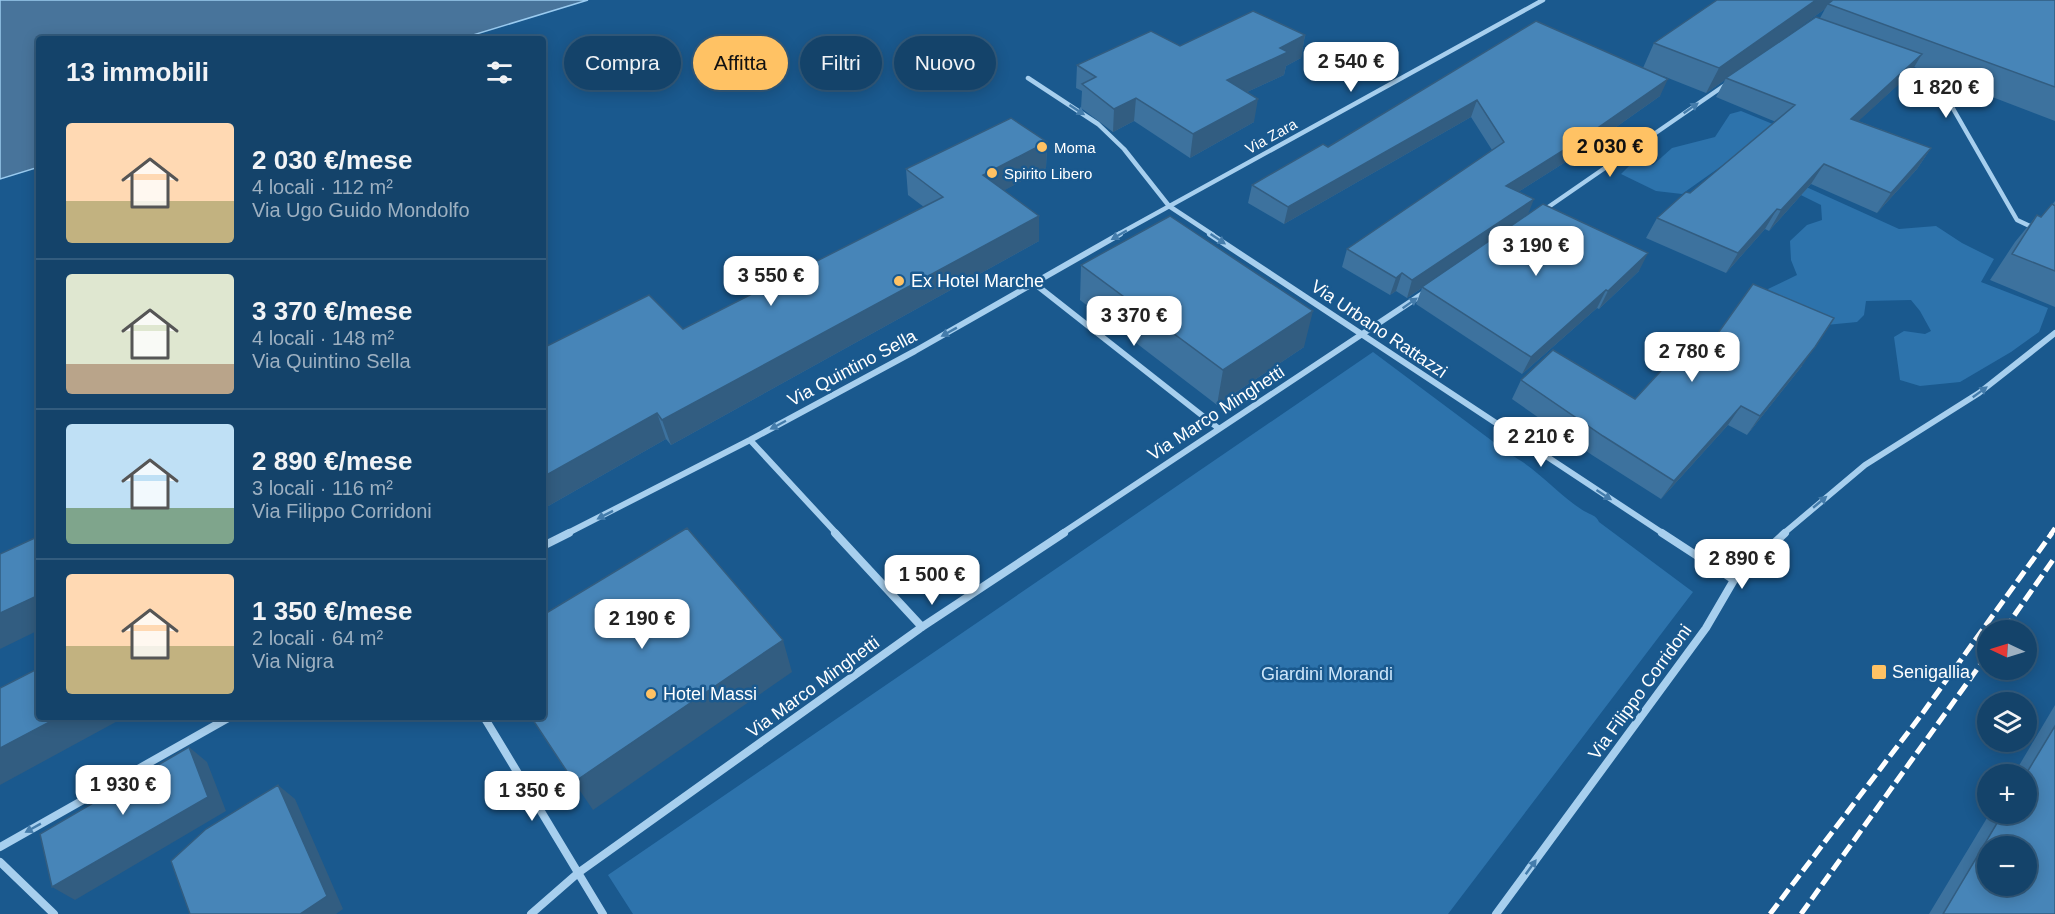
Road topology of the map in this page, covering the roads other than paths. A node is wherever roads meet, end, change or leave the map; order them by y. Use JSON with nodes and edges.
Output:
{"nodes":[{"id":1,"x":1543,"y":0,"type":"edge"},
{"id":2,"x":1903,"y":67,"type":"edge"},
{"id":3,"x":1028,"y":78,"type":"dead end"},
{"id":4,"x":1730,"y":81,"type":"edge"},
{"id":5,"x":1169,"y":206,"type":"junction"},
{"id":6,"x":1536,"y":215,"type":"edge"},
{"id":7,"x":2046,"y":233,"type":"edge"},
{"id":8,"x":1035,"y":284,"type":"junction"},
{"id":9,"x":1430,"y":289,"type":"edge"},
{"id":10,"x":2055,"y":333,"type":"edge"},
{"id":11,"x":1362,"y":336,"type":"junction"},
{"id":12,"x":1218,"y":428,"type":"junction"},
{"id":13,"x":750,"y":440,"type":"junction"},
{"id":14,"x":546,"y":544,"type":"edge"},
{"id":15,"x":1734,"y":580,"type":"junction"},
{"id":16,"x":922,"y":627,"type":"junction"},
{"id":17,"x":225,"y":720,"type":"edge"},
{"id":18,"x":486,"y":720,"type":"edge"},
{"id":19,"x":0,"y":847,"type":"edge"},
{"id":20,"x":0,"y":862,"type":"edge"},
{"id":21,"x":578,"y":873,"type":"junction"},
{"id":22,"x":54,"y":914,"type":"edge"},
{"id":23,"x":531,"y":914,"type":"edge"},
{"id":24,"x":603,"y":914,"type":"edge"},
{"id":25,"x":1496,"y":914,"type":"edge"}],
"edges":[{"from":1,"to":5,"type":"street","name":"Via Zara"},
{"from":2,"to":7,"type":"street"},
{"from":3,"to":5,"type":"street","name":"Via Urbano Rattazzi","one_way":true},
{"from":6,"to":4,"type":"street","one_way":true},
{"from":5,"to":8,"type":"street","name":"Via Quintino Sella","one_way":true},
{"from":5,"to":11,"type":"street","name":"Via Urbano Rattazzi","one_way":true},
{"from":8,"to":12,"type":"street"},
{"from":8,"to":13,"type":"street","name":"Via Quintino Sella","one_way":true},
{"from":11,"to":9,"type":"street","name":"Via Marco Minghetti","one_way":true},
{"from":15,"to":10,"type":"street","name":"Via Filippo Corridoni","one_way":true},
{"from":11,"to":12,"type":"street","name":"Via Marco Minghetti"},
{"from":11,"to":15,"type":"street","name":"Via Urbano Rattazzi","one_way":true},
{"from":12,"to":16,"type":"street","name":"Via Marco Minghetti"},
{"from":13,"to":14,"type":"street","name":"Via Quintino Sella","one_way":true},
{"from":13,"to":16,"type":"street"},
{"from":25,"to":15,"type":"street","name":"Via Filippo Corridoni","one_way":true},
{"from":16,"to":21,"type":"street","name":"Via Marco Minghetti"},
{"from":17,"to":19,"type":"street","one_way":true},
{"from":18,"to":21,"type":"street"},
{"from":20,"to":22,"type":"street"},
{"from":21,"to":23,"type":"street","name":"Via Marco Minghetti"},
{"from":21,"to":24,"type":"street"}]}
